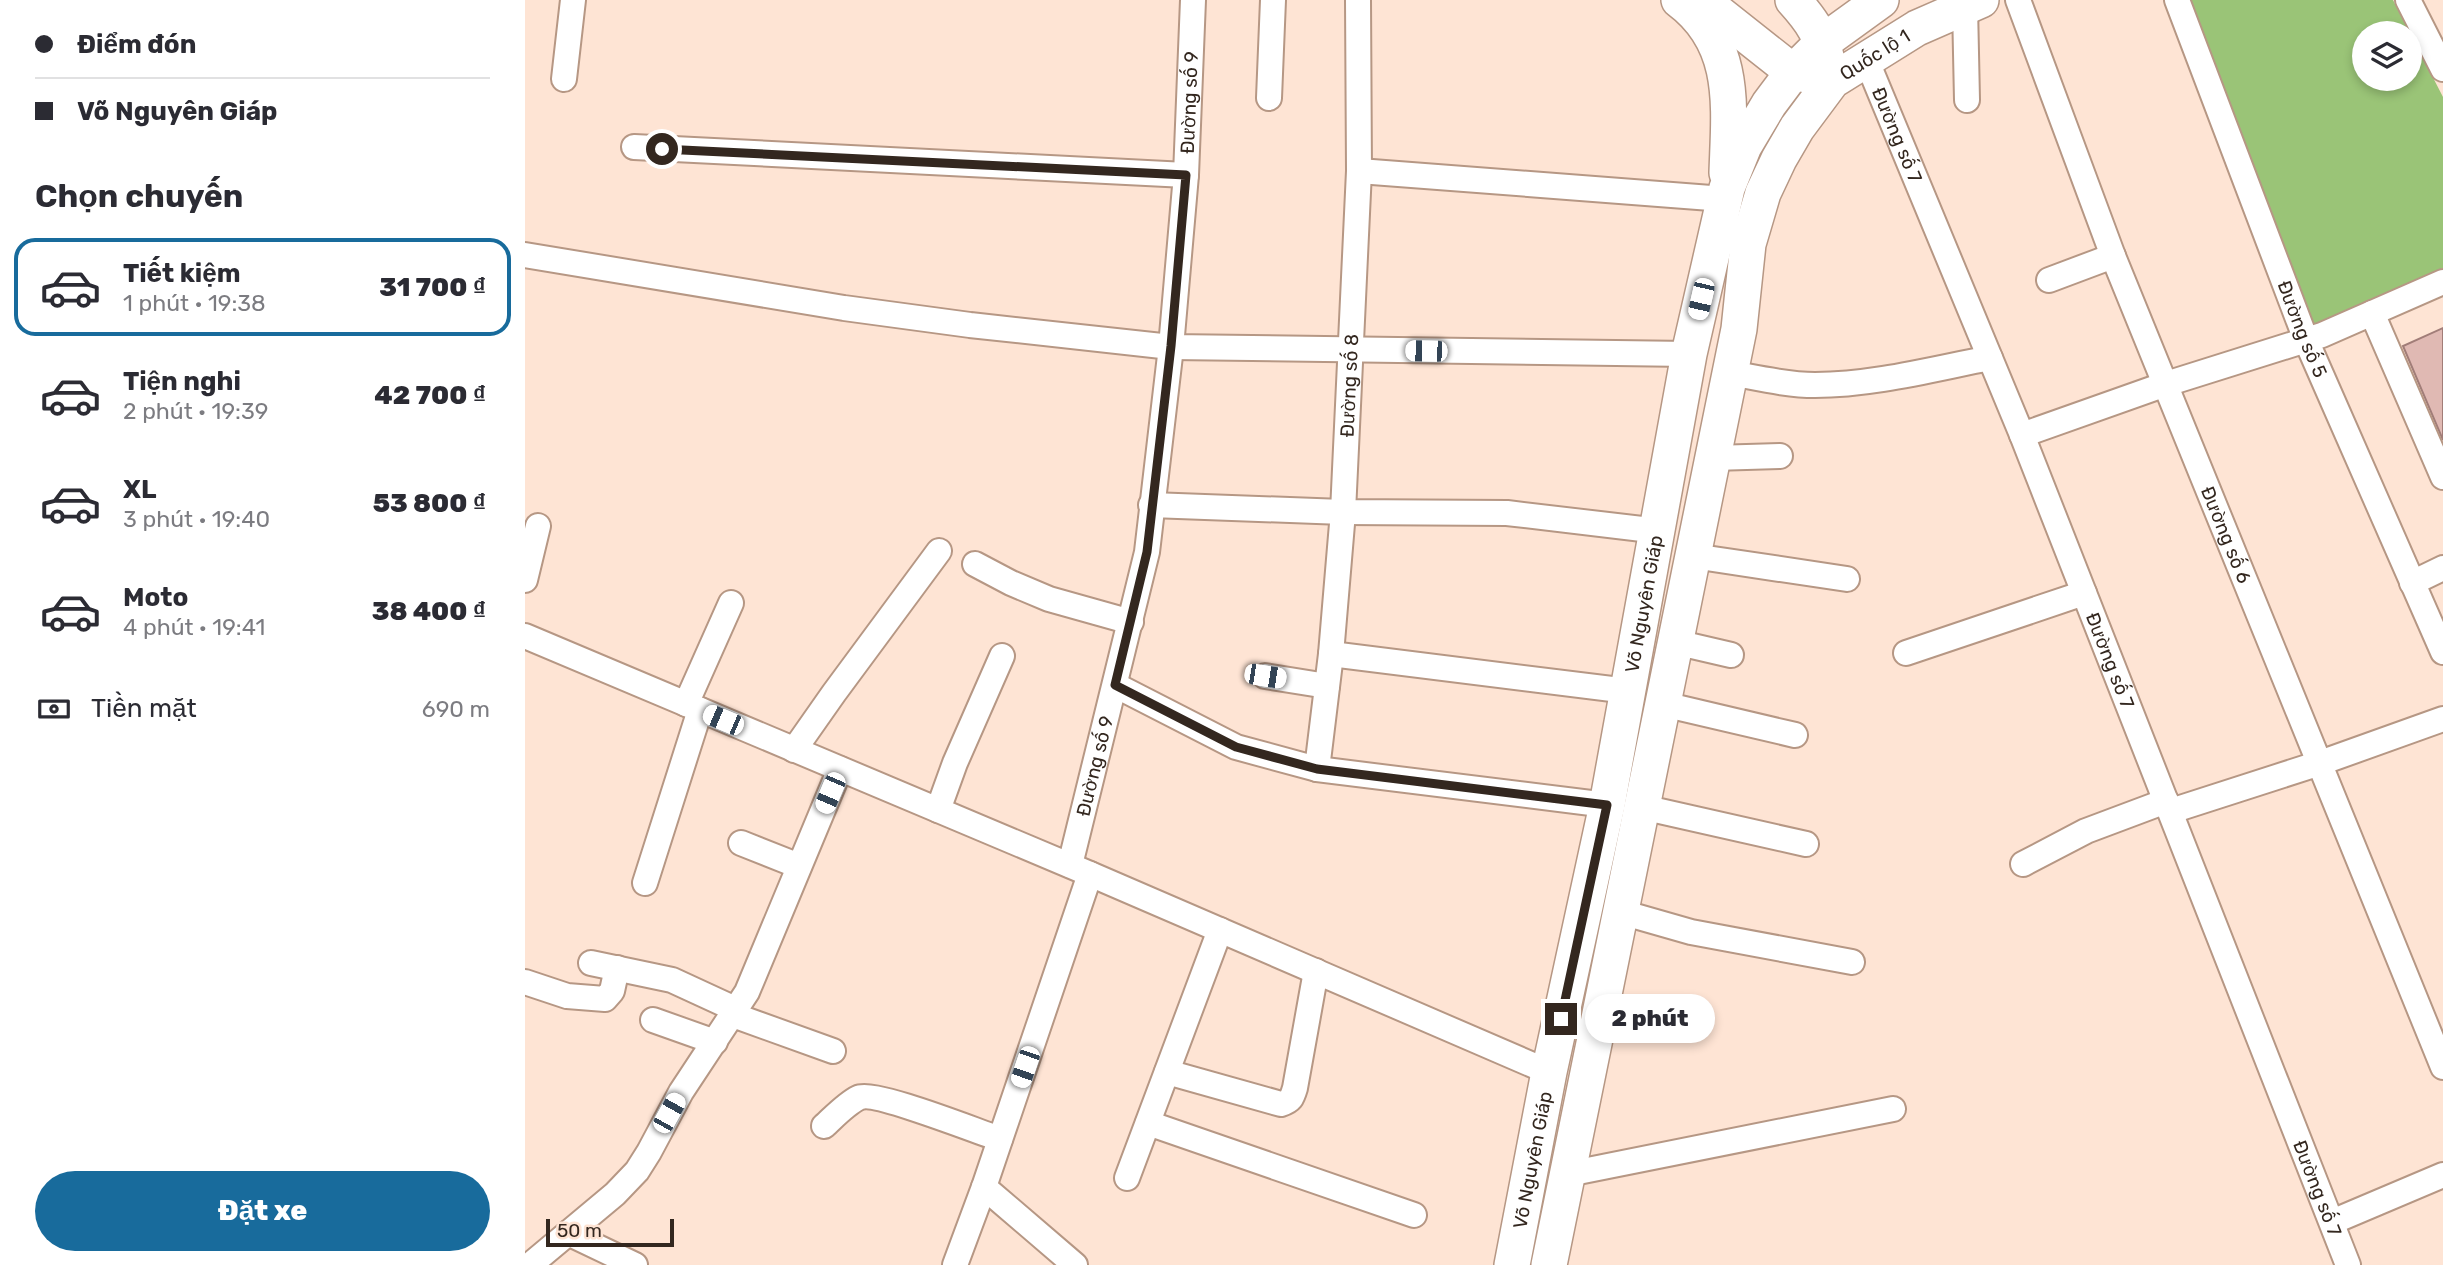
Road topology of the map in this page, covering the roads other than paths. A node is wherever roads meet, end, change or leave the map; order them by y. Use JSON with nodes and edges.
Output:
{"nodes":[{"id":1,"x":573,"y":0,"type":"edge"},
{"id":2,"x":1193,"y":0,"type":"edge"},
{"id":3,"x":1273,"y":0,"type":"edge"},
{"id":4,"x":1358,"y":0,"type":"edge"},
{"id":5,"x":1679,"y":0,"type":"edge"},
{"id":6,"x":1702,"y":0,"type":"edge"},
{"id":7,"x":1793,"y":0,"type":"edge"},
{"id":8,"x":1881,"y":0,"type":"edge"},
{"id":9,"x":2018,"y":0,"type":"edge"},
{"id":10,"x":2177,"y":0,"type":"edge"},
{"id":11,"x":2408,"y":0,"type":"edge"},
{"id":12,"x":1973,"y":3,"type":"edge"},
{"id":13,"x":1823,"y":41,"type":"junction"},
{"id":14,"x":1866,"y":59,"type":"junction"},
{"id":15,"x":2443,"y":69,"type":"edge"},
{"id":16,"x":1793,"y":72,"type":"junction"},
{"id":17,"x":564,"y":79,"type":"dead end"},
{"id":18,"x":1832,"y":81,"type":"junction"},
{"id":19,"x":1269,"y":99,"type":"dead end"},
{"id":20,"x":1967,"y":100,"type":"dead end"},
{"id":21,"x":634,"y":147,"type":"dead end"},
{"id":22,"x":1359,"y":171,"type":"junction"},
{"id":23,"x":1186,"y":175,"type":"junction"},
{"id":24,"x":1725,"y":193,"type":"junction"},
{"id":25,"x":525,"y":255,"type":"edge"},
{"id":26,"x":2113,"y":256,"type":"junction"},
{"id":27,"x":2049,"y":280,"type":"dead end"},
{"id":28,"x":2443,"y":282,"type":"edge"},
{"id":29,"x":2372,"y":313,"type":"junction"},
{"id":30,"x":2306,"y":340,"type":"junction"},
{"id":31,"x":1171,"y":346,"type":"junction"},
{"id":32,"x":1351,"y":350,"type":"junction"},
{"id":33,"x":1689,"y":354,"type":"junction"},
{"id":34,"x":1990,"y":358,"type":"junction"},
{"id":35,"x":1730,"y":373,"type":"junction"},
{"id":36,"x":2166,"y":384,"type":"junction"},
{"id":37,"x":2022,"y":435,"type":"junction"},
{"id":38,"x":1780,"y":456,"type":"dead end"},
{"id":39,"x":1713,"y":458,"type":"junction"},
{"id":40,"x":2443,"y":477,"type":"edge"},
{"id":41,"x":1151,"y":505,"type":"junction"},
{"id":42,"x":1343,"y":512,"type":"junction"},
{"id":43,"x":538,"y":526,"type":"dead end"},
{"id":44,"x":1659,"y":531,"type":"junction"},
{"id":45,"x":939,"y":551,"type":"dead end"},
{"id":46,"x":1693,"y":556,"type":"junction"},
{"id":47,"x":975,"y":564,"type":"dead end"},
{"id":48,"x":2443,"y":568,"type":"edge"},
{"id":49,"x":1847,"y":579,"type":"dead end"},
{"id":50,"x":525,"y":580,"type":"edge"},
{"id":51,"x":2412,"y":583,"type":"junction"},
{"id":52,"x":2084,"y":593,"type":"junction"},
{"id":53,"x":731,"y":603,"type":"dead end"},
{"id":54,"x":1131,"y":622,"type":"junction"},
{"id":55,"x":525,"y":636,"type":"edge"},
{"id":56,"x":1675,"y":642,"type":"junction"},
{"id":57,"x":2443,"y":652,"type":"edge"},
{"id":58,"x":1906,"y":653,"type":"dead end"},
{"id":59,"x":1331,"y":654,"type":"junction"},
{"id":60,"x":1731,"y":655,"type":"dead end"},
{"id":61,"x":1002,"y":656,"type":"dead end"},
{"id":62,"x":1265,"y":676,"type":"dead end"},
{"id":63,"x":1115,"y":685,"type":"junction"},
{"id":64,"x":1327,"y":686,"type":"junction"},
{"id":65,"x":1628,"y":691,"type":"junction"},
{"id":66,"x":1663,"y":704,"type":"junction"},
{"id":67,"x":693,"y":707,"type":"junction"},
{"id":68,"x":2443,"y":719,"type":"edge"},
{"id":69,"x":1795,"y":735,"type":"dead end"},
{"id":70,"x":794,"y":750,"type":"junction"},
{"id":71,"x":2320,"y":763,"type":"junction"},
{"id":72,"x":840,"y":769,"type":"junction"},
{"id":73,"x":1317,"y":769,"type":"junction"},
{"id":74,"x":1607,"y":805,"type":"junction"},
{"id":75,"x":2169,"y":806,"type":"junction"},
{"id":76,"x":1642,"y":807,"type":"junction"},
{"id":77,"x":938,"y":810,"type":"junction"},
{"id":78,"x":741,"y":843,"type":"dead end"},
{"id":79,"x":1806,"y":844,"type":"dead end"},
{"id":80,"x":2023,"y":864,"type":"dead end"},
{"id":81,"x":799,"y":866,"type":"junction"},
{"id":82,"x":1080,"y":869,"type":"junction"},
{"id":83,"x":645,"y":883,"type":"dead end"},
{"id":84,"x":1621,"y":912,"type":"junction"},
{"id":85,"x":1220,"y":930,"type":"junction"},
{"id":86,"x":1852,"y":962,"type":"dead end"},
{"id":87,"x":591,"y":963,"type":"dead end"},
{"id":88,"x":617,"y":968,"type":"junction"},
{"id":89,"x":1316,"y":971,"type":"junction"},
{"id":90,"x":525,"y":982,"type":"edge"},
{"id":91,"x":735,"y":1012,"type":"junction"},
{"id":92,"x":653,"y":1020,"type":"dead end"},
{"id":93,"x":715,"y":1042,"type":"junction"},
{"id":94,"x":833,"y":1051,"type":"dead end"},
{"id":95,"x":2443,"y":1067,"type":"edge"},
{"id":96,"x":1167,"y":1072,"type":"junction"},
{"id":97,"x":1549,"y":1072,"type":"junction"},
{"id":98,"x":1893,"y":1109,"type":"dead end"},
{"id":99,"x":1148,"y":1123,"type":"junction"},
{"id":100,"x":824,"y":1126,"type":"dead end"},
{"id":101,"x":1000,"y":1139,"type":"junction"},
{"id":102,"x":1568,"y":1174,"type":"junction"},
{"id":103,"x":2443,"y":1175,"type":"edge"},
{"id":104,"x":1127,"y":1178,"type":"dead end"},
{"id":105,"x":984,"y":1187,"type":"junction"},
{"id":106,"x":1414,"y":1215,"type":"dead end"},
{"id":107,"x":2332,"y":1222,"type":"junction"},
{"id":108,"x":568,"y":1233,"type":"junction"},
{"id":109,"x":530,"y":1265,"type":"edge"},
{"id":110,"x":635,"y":1265,"type":"edge"},
{"id":111,"x":955,"y":1265,"type":"edge"},
{"id":112,"x":1075,"y":1265,"type":"edge"},
{"id":113,"x":1512,"y":1265,"type":"edge"},
{"id":114,"x":1549,"y":1265,"type":"edge"},
{"id":115,"x":2348,"y":1265,"type":"edge"}],
"edges":[{"from":1,"to":17,"type":"street"},
{"from":2,"to":23,"type":"street","name":"Đường số 9"},
{"from":3,"to":19,"type":"street"},
{"from":4,"to":22,"type":"street","name":"Đường số 8"},
{"from":5,"to":24,"type":"highway"},
{"from":6,"to":16,"type":"highway","name":"Quốc lộ 1"},
{"from":7,"to":13,"type":"highway"},
{"from":8,"to":13,"type":"highway","name":"Võ Nguyên Giáp"},
{"from":9,"to":26,"type":"street","name":"Đường số 6"},
{"from":10,"to":30,"type":"street","name":"Đường số 5"},
{"from":11,"to":15,"type":"street"},
{"from":12,"to":14,"type":"highway","name":"Quốc lộ 1"},
{"from":12,"to":20,"type":"street"},
{"from":13,"to":16,"type":"highway","name":"Võ Nguyên Giáp"},
{"from":13,"to":18,"type":"highway"},
{"from":14,"to":18,"type":"highway","name":"Quốc lộ 1"},
{"from":14,"to":34,"type":"street","name":"Đường số 7"},
{"from":16,"to":18,"type":"highway","name":"Quốc lộ 1"},
{"from":16,"to":24,"type":"highway","name":"Võ Nguyên Giáp"},
{"from":18,"to":35,"type":"highway","name":"Võ Nguyên Giáp"},
{"from":21,"to":23,"type":"street"},
{"from":22,"to":24,"type":"street"},
{"from":22,"to":32,"type":"street","name":"Đường số 8"},
{"from":23,"to":31,"type":"street","name":"Đường số 9"},
{"from":24,"to":33,"type":"highway","name":"Võ Nguyên Giáp"},
{"from":25,"to":31,"type":"street"},
{"from":26,"to":27,"type":"street"},
{"from":26,"to":36,"type":"street","name":"Đường số 6"},
{"from":28,"to":29,"type":"street"},
{"from":29,"to":30,"type":"street"},
{"from":29,"to":40,"type":"street"},
{"from":30,"to":36,"type":"street"},
{"from":30,"to":51,"type":"street","name":"Đường số 5"},
{"from":31,"to":32,"type":"street"},
{"from":31,"to":41,"type":"street","name":"Đường số 9"},
{"from":32,"to":33,"type":"street"},
{"from":32,"to":42,"type":"street","name":"Đường số 8"},
{"from":33,"to":44,"type":"highway","name":"Võ Nguyên Giáp"},
{"from":34,"to":35,"type":"street"},
{"from":34,"to":37,"type":"street","name":"Đường số 7"},
{"from":35,"to":39,"type":"highway","name":"Võ Nguyên Giáp"},
{"from":36,"to":37,"type":"street"},
{"from":36,"to":71,"type":"street","name":"Đường số 6"},
{"from":37,"to":52,"type":"street","name":"Đường số 7"},
{"from":38,"to":39,"type":"street"},
{"from":39,"to":46,"type":"highway","name":"Võ Nguyên Giáp"},
{"from":41,"to":42,"type":"street"},
{"from":41,"to":54,"type":"street","name":"Đường số 9"},
{"from":42,"to":44,"type":"street"},
{"from":42,"to":59,"type":"street","name":"Đường số 8"},
{"from":43,"to":50,"type":"street"},
{"from":44,"to":65,"type":"highway","name":"Võ Nguyên Giáp"},
{"from":45,"to":70,"type":"street"},
{"from":46,"to":49,"type":"street"},
{"from":46,"to":56,"type":"highway","name":"Võ Nguyên Giáp"},
{"from":47,"to":54,"type":"street"},
{"from":48,"to":51,"type":"street"},
{"from":51,"to":57,"type":"street","name":"Đường số 5"},
{"from":52,"to":58,"type":"street"},
{"from":52,"to":75,"type":"street","name":"Đường số 7"},
{"from":53,"to":67,"type":"street"},
{"from":54,"to":63,"type":"street","name":"Đường số 9"},
{"from":55,"to":67,"type":"street"},
{"from":56,"to":60,"type":"street"},
{"from":56,"to":66,"type":"highway","name":"Võ Nguyên Giáp"},
{"from":59,"to":64,"type":"street","name":"Đường số 8"},
{"from":59,"to":65,"type":"street"},
{"from":61,"to":77,"type":"street"},
{"from":62,"to":64,"type":"street"},
{"from":63,"to":73,"type":"street"},
{"from":63,"to":82,"type":"street","name":"Đường số 9"},
{"from":64,"to":73,"type":"street","name":"Đường số 8"},
{"from":65,"to":74,"type":"highway","name":"Võ Nguyên Giáp"},
{"from":66,"to":69,"type":"street"},
{"from":66,"to":76,"type":"highway","name":"Võ Nguyên Giáp"},
{"from":67,"to":70,"type":"street"},
{"from":67,"to":83,"type":"street"},
{"from":68,"to":71,"type":"street"},
{"from":70,"to":72,"type":"street"},
{"from":71,"to":75,"type":"street"},
{"from":71,"to":95,"type":"street","name":"Đường số 6"},
{"from":72,"to":77,"type":"street"},
{"from":72,"to":81,"type":"street"},
{"from":73,"to":74,"type":"street"},
{"from":74,"to":97,"type":"highway","name":"Võ Nguyên Giáp"},
{"from":75,"to":80,"type":"street"},
{"from":75,"to":107,"type":"street","name":"Đường số 7"},
{"from":76,"to":79,"type":"street"},
{"from":76,"to":84,"type":"highway","name":"Võ Nguyên Giáp"},
{"from":77,"to":82,"type":"street"},
{"from":78,"to":81,"type":"street"},
{"from":81,"to":91,"type":"street"},
{"from":82,"to":85,"type":"street"},
{"from":82,"to":101,"type":"street","name":"Đường số 9"},
{"from":84,"to":86,"type":"street"},
{"from":84,"to":102,"type":"highway","name":"Võ Nguyên Giáp"},
{"from":85,"to":89,"type":"street"},
{"from":85,"to":96,"type":"street"},
{"from":87,"to":88,"type":"street"},
{"from":88,"to":90,"type":"street"},
{"from":88,"to":91,"type":"street"},
{"from":89,"to":96,"type":"street"},
{"from":89,"to":97,"type":"street"},
{"from":91,"to":93,"type":"street"},
{"from":91,"to":94,"type":"street"},
{"from":92,"to":93,"type":"street"},
{"from":93,"to":108,"type":"street"},
{"from":96,"to":99,"type":"street"},
{"from":97,"to":113,"type":"highway","name":"Võ Nguyên Giáp"},
{"from":98,"to":102,"type":"street"},
{"from":99,"to":104,"type":"street"},
{"from":99,"to":106,"type":"street"},
{"from":100,"to":101,"type":"street"},
{"from":101,"to":105,"type":"street","name":"Đường số 9"},
{"from":102,"to":114,"type":"highway","name":"Võ Nguyên Giáp"},
{"from":103,"to":107,"type":"street"},
{"from":105,"to":111,"type":"street","name":"Đường số 9"},
{"from":105,"to":112,"type":"street"},
{"from":107,"to":115,"type":"street","name":"Đường số 7"},
{"from":108,"to":109,"type":"street"},
{"from":108,"to":110,"type":"street"}]}
